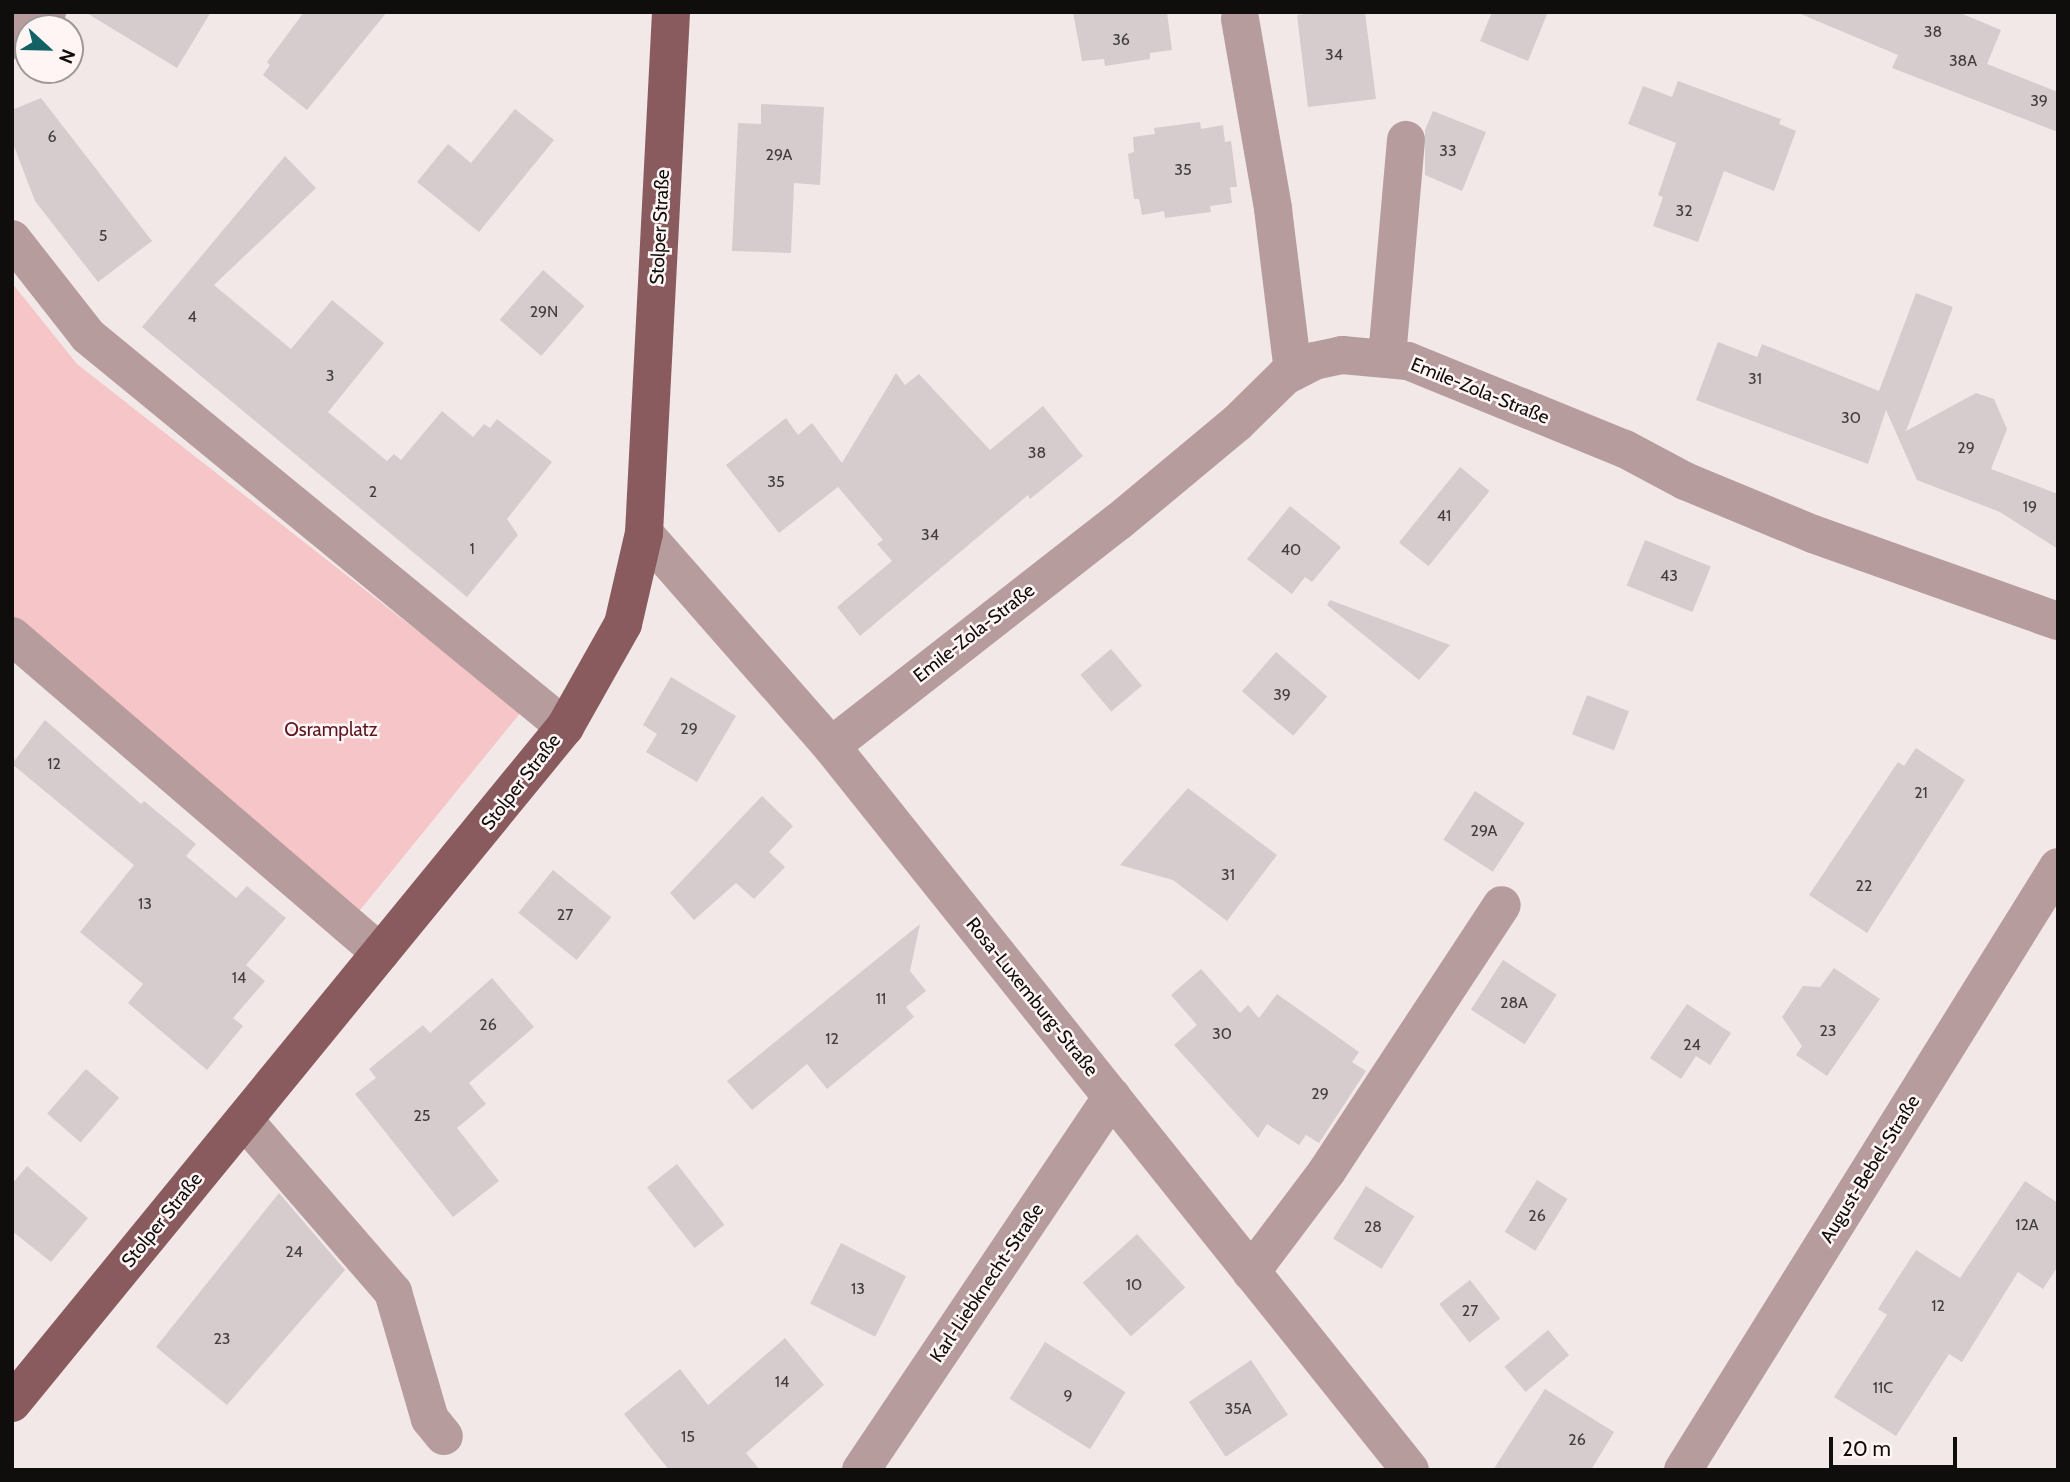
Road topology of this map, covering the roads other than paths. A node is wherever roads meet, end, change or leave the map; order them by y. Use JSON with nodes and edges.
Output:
{"nodes":[{"id":1,"x":47,"y":12,"type":"edge"},
{"id":2,"x":671,"y":12,"type":"edge"},
{"id":3,"x":1240,"y":19,"type":"dead end"},
{"id":4,"x":12,"y":40,"type":"edge"},
{"id":5,"x":1406,"y":140,"type":"dead end"},
{"id":6,"x":12,"y":239,"type":"edge"},
{"id":7,"x":1387,"y":357,"type":"junction"},
{"id":8,"x":1293,"y":372,"type":"junction"},
{"id":9,"x":644,"y":533,"type":"junction"},
{"id":10,"x":2058,"y":621,"type":"edge"},
{"id":11,"x":12,"y":636,"type":"edge"},
{"id":12,"x":565,"y":727,"type":"junction"},
{"id":13,"x":831,"y":746,"type":"junction"},
{"id":14,"x":2058,"y":867,"type":"edge"},
{"id":15,"x":1502,"y":905,"type":"dead end"},
{"id":16,"x":381,"y":953,"type":"junction"},
{"id":17,"x":1112,"y":1097,"type":"junction"},
{"id":18,"x":244,"y":1120,"type":"junction"},
{"id":19,"x":1251,"y":1272,"type":"junction"},
{"id":20,"x":12,"y":1403,"type":"edge"},
{"id":21,"x":444,"y":1436,"type":"dead end"},
{"id":22,"x":862,"y":1470,"type":"edge"},
{"id":23,"x":1410,"y":1470,"type":"edge"},
{"id":24,"x":1683,"y":1470,"type":"edge"}],
"edges":[{"from":1,"to":4,"type":"street"},
{"from":2,"to":9,"type":"main road","name":"Stolper Straße"},
{"from":3,"to":8,"type":"street"},
{"from":5,"to":7,"type":"street"},
{"from":6,"to":12,"type":"street"},
{"from":7,"to":8,"type":"street","name":"Emile-Zola-Straße"},
{"from":7,"to":10,"type":"street","name":"Emile-Zola-Straße"},
{"from":8,"to":13,"type":"street","name":"Emile-Zola-Straße"},
{"from":9,"to":12,"type":"main road","name":"Stolper Straße"},
{"from":9,"to":13,"type":"street","name":"Rosa-Luxemburg-Straße"},
{"from":11,"to":16,"type":"street"},
{"from":12,"to":16,"type":"main road","name":"Stolper Straße"},
{"from":13,"to":17,"type":"street","name":"Rosa-Luxemburg-Straße"},
{"from":14,"to":24,"type":"street","name":"August-Bebel-Straße"},
{"from":15,"to":19,"type":"street"},
{"from":16,"to":18,"type":"main road","name":"Stolper Straße"},
{"from":17,"to":19,"type":"street","name":"Rosa-Luxemburg-Straße"},
{"from":17,"to":22,"type":"street","name":"Karl-Liebknecht-Straße"},
{"from":18,"to":20,"type":"main road","name":"Stolper Straße"},
{"from":18,"to":21,"type":"street"},
{"from":19,"to":23,"type":"street","name":"Rosa-Luxemburg-Straße"}]}
